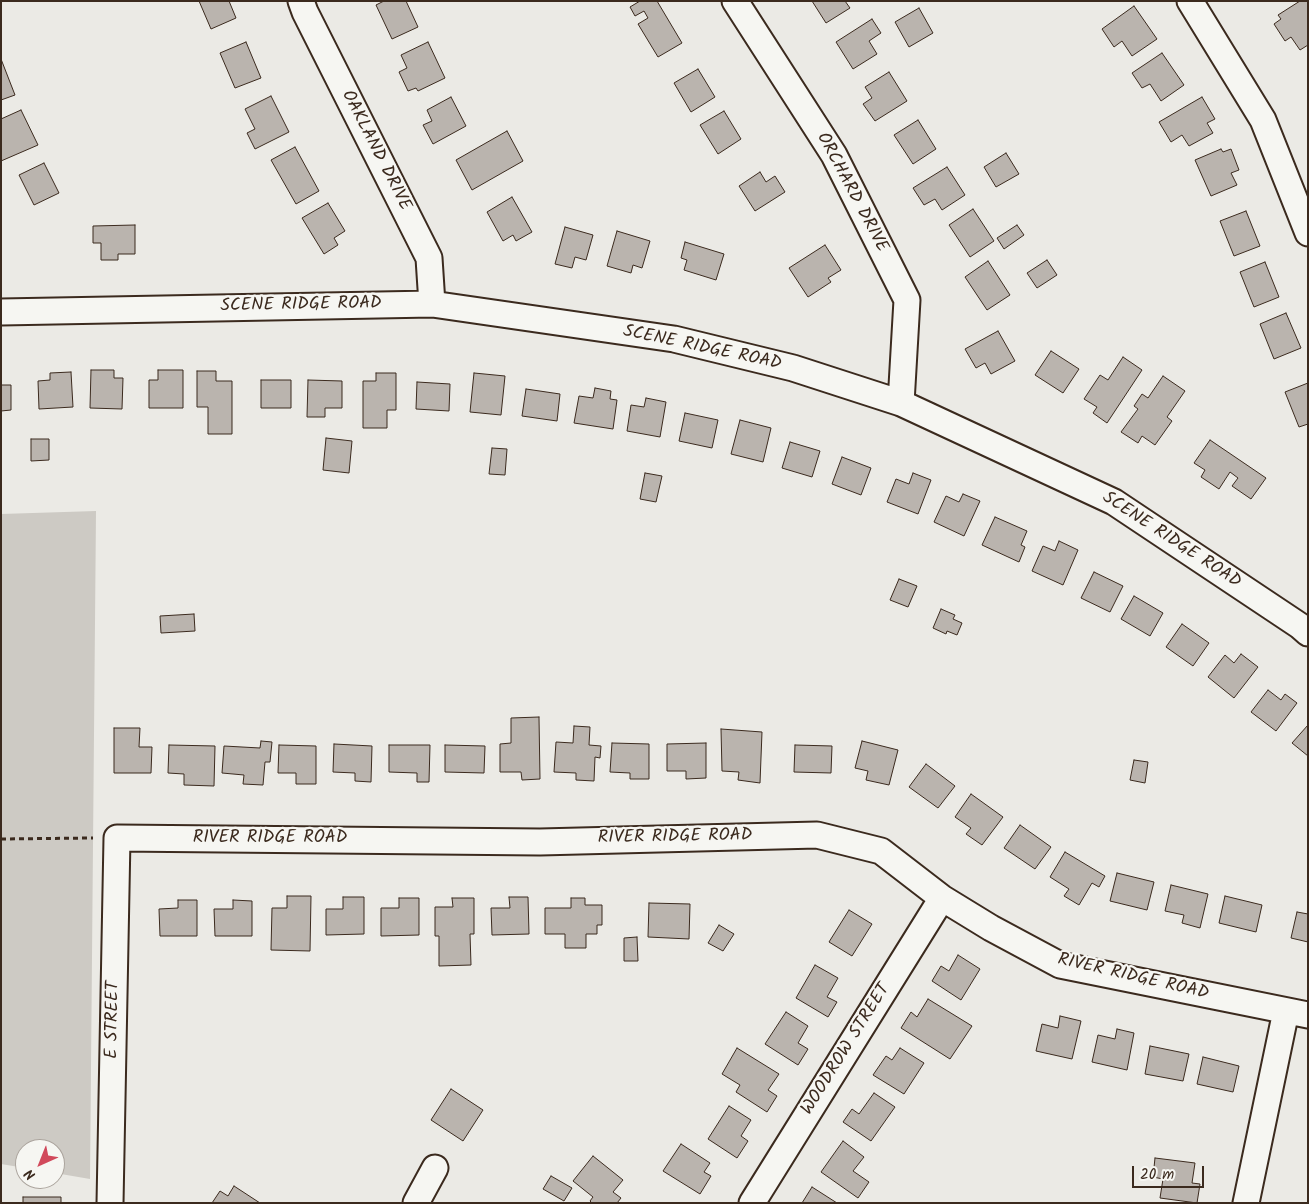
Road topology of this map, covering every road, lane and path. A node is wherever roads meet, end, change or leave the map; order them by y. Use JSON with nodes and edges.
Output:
{"nodes":[{"id":1,"x":301,"y":1,"type":"edge"},
{"id":2,"x":735,"y":1,"type":"edge"},
{"id":3,"x":1190,"y":1,"type":"edge"},
{"id":4,"x":1308,"y":233,"type":"edge"},
{"id":5,"x":432,"y":304,"type":"junction"},
{"id":6,"x":1,"y":312,"type":"edge"},
{"id":7,"x":901,"y":403,"type":"junction"},
{"id":8,"x":1305,"y":627,"type":"edge"},
{"id":9,"x":117,"y":838,"type":"junction"},
{"id":10,"x":1,"y":839,"type":"edge"},
{"id":11,"x":942,"y":898,"type":"junction"},
{"id":12,"x":1297,"y":1013,"type":"edge"},
{"id":13,"x":435,"y":1168,"type":"dead end"},
{"id":14,"x":113,"y":1201,"type":"edge"},
{"id":15,"x":416,"y":1203,"type":"edge"},
{"id":16,"x":752,"y":1203,"type":"edge"},
{"id":17,"x":1246,"y":1203,"type":"edge"}],
"edges":[{"from":1,"to":5,"type":"street","name":"OAKLAND DRIVE"},
{"from":2,"to":7,"type":"street","name":"ORCHARD DRIVE"},
{"from":3,"to":4,"type":"street"},
{"from":5,"to":6,"type":"street","name":"SCENE RIDGE ROAD"},
{"from":5,"to":7,"type":"street","name":"SCENE RIDGE ROAD"},
{"from":7,"to":8,"type":"street","name":"SCENE RIDGE ROAD"},
{"from":9,"to":10,"type":"path"},
{"from":9,"to":11,"type":"street","name":"RIVER RIDGE ROAD"},
{"from":9,"to":14,"type":"street","name":"E STREET"},
{"from":11,"to":12,"type":"street","name":"RIVER RIDGE ROAD"},
{"from":11,"to":16,"type":"street","name":"WOODROW STREET"},
{"from":12,"to":17,"type":"street"},
{"from":13,"to":15,"type":"street"}]}
